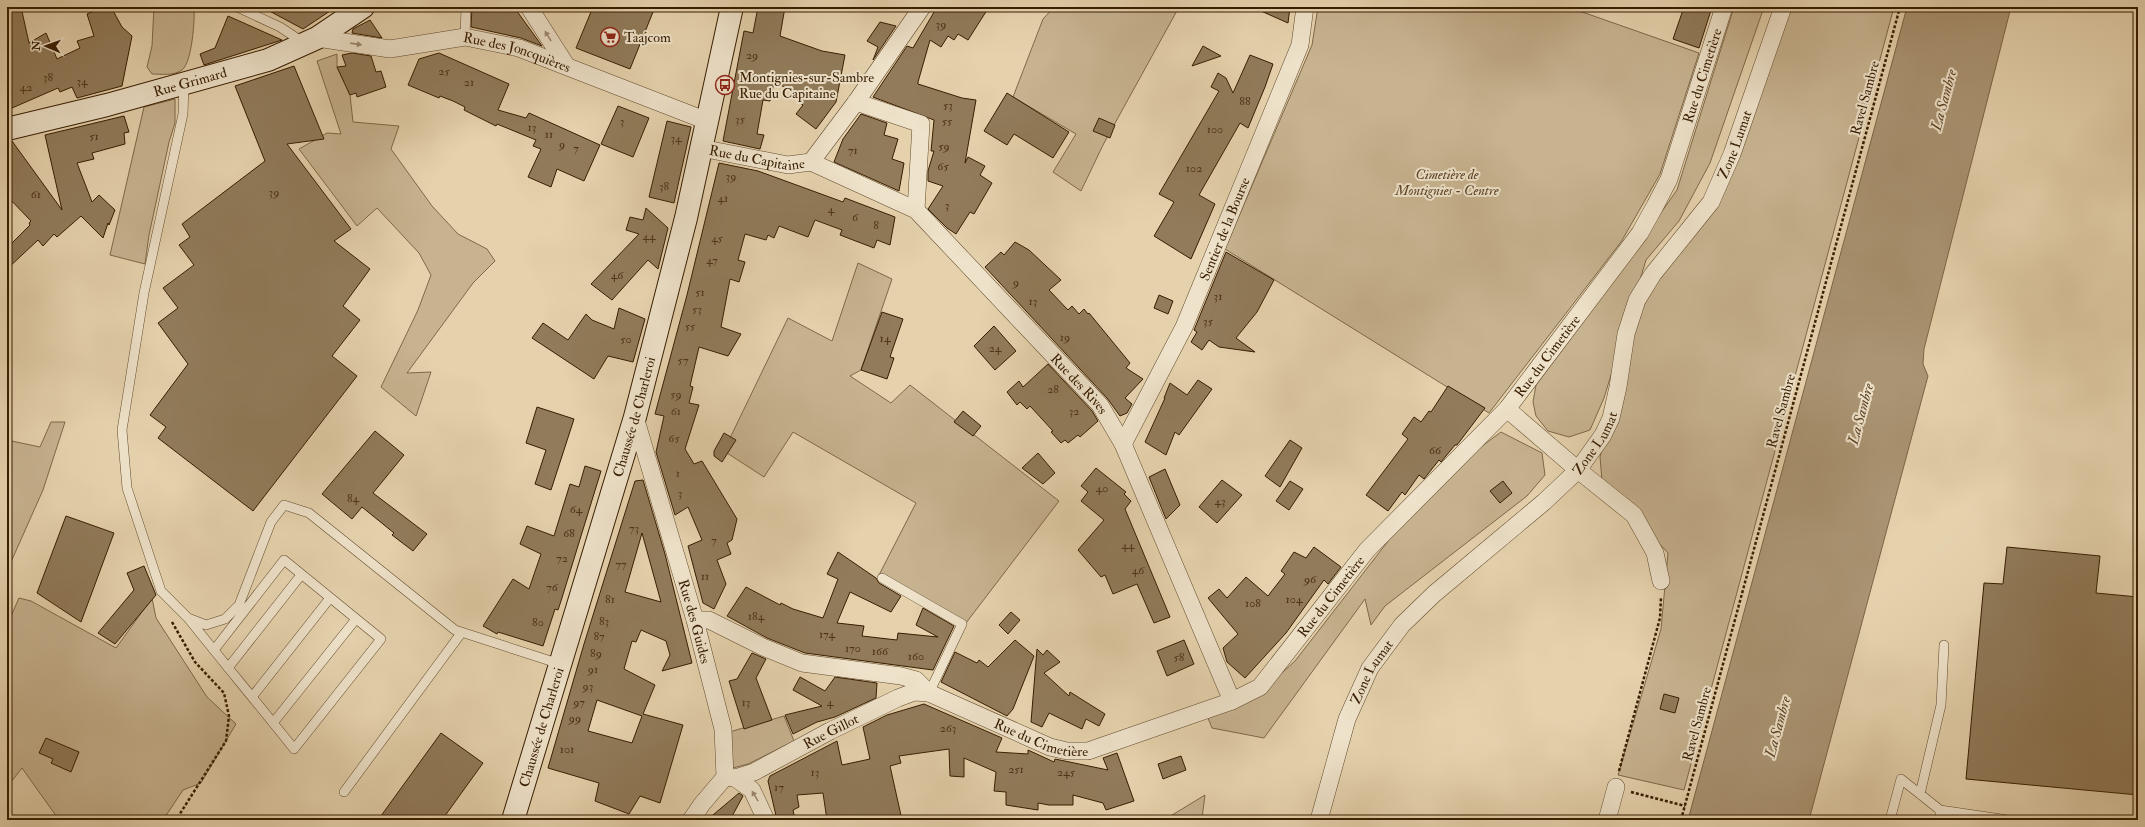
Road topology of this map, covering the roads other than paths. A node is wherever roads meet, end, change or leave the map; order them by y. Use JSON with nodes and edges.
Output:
{"nodes":[{"id":1,"x":237,"y":7,"type":"edge"},
{"id":2,"x":362,"y":7,"type":"edge"},
{"id":3,"x":466,"y":7,"type":"edge"},
{"id":4,"x":529,"y":7,"type":"edge"},
{"id":5,"x":732,"y":7,"type":"edge"},
{"id":6,"x":922,"y":7,"type":"edge"},
{"id":7,"x":1305,"y":7,"type":"edge"},
{"id":8,"x":1724,"y":7,"type":"edge"},
{"id":9,"x":1783,"y":7,"type":"edge"},
{"id":10,"x":465,"y":37,"type":"junction"},
{"id":11,"x":311,"y":42,"type":"junction"},
{"id":12,"x":566,"y":65,"type":"junction"},
{"id":13,"x":184,"y":84,"type":"junction"},
{"id":14,"x":856,"y":102,"type":"junction"},
{"id":15,"x":708,"y":121,"type":"junction"},
{"id":16,"x":7,"y":129,"type":"edge"},
{"id":17,"x":702,"y":148,"type":"junction"},
{"id":18,"x":811,"y":162,"type":"junction"},
{"id":19,"x":916,"y":210,"type":"junction"},
{"id":20,"x":1507,"y":409,"type":"junction"},
{"id":21,"x":635,"y":417,"type":"junction"},
{"id":22,"x":1123,"y":444,"type":"junction"},
{"id":23,"x":1578,"y":470,"type":"junction"},
{"id":24,"x":301,"y":574,"type":"junction"},
{"id":25,"x":882,"y":578,"type":"dead end"},
{"id":26,"x":1661,"y":581,"type":"road end"},
{"id":27,"x":330,"y":598,"type":"junction"},
{"id":28,"x":188,"y":618,"type":"junction"},
{"id":29,"x":356,"y":619,"type":"junction"},
{"id":30,"x":695,"y":620,"type":"junction"},
{"id":31,"x":462,"y":632,"type":"junction"},
{"id":32,"x":1944,"y":645,"type":"dead end"},
{"id":33,"x":214,"y":650,"type":"junction"},
{"id":34,"x":560,"y":664,"type":"junction"},
{"id":35,"x":228,"y":668,"type":"junction"},
{"id":36,"x":929,"y":693,"type":"junction"},
{"id":37,"x":252,"y":697,"type":"junction"},
{"id":38,"x":1232,"y":702,"type":"junction"},
{"id":39,"x":273,"y":723,"type":"junction"},
{"id":40,"x":730,"y":778,"type":"junction"},
{"id":41,"x":1616,"y":787,"type":"road end"},
{"id":42,"x":344,"y":792,"type":"dead end"},
{"id":43,"x":1920,"y":794,"type":"junction"},
{"id":44,"x":1940,"y":810,"type":"junction"},
{"id":45,"x":513,"y":820,"type":"edge"},
{"id":46,"x":691,"y":820,"type":"edge"},
{"id":47,"x":766,"y":820,"type":"edge"},
{"id":48,"x":1320,"y":820,"type":"edge"},
{"id":49,"x":1607,"y":820,"type":"edge"},
{"id":50,"x":1890,"y":820,"type":"edge"},
{"id":51,"x":1940,"y":820,"type":"edge"},
{"id":52,"x":2008,"y":820,"type":"edge"}],
"edges":[{"from":1,"to":11,"type":"lane"},
{"from":2,"to":11,"type":"main road","name":"Rue Grimard"},
{"from":3,"to":10,"type":"lane"},
{"from":12,"to":4,"type":"street","one_way":true},
{"from":5,"to":15,"type":"main road","name":"Chaussée de Charleroi"},
{"from":6,"to":14,"type":"street","name":"Rue du Capitaine"},
{"from":7,"to":22,"type":"street","name":"Sentier de la Bourse"},
{"from":8,"to":20,"type":"street","name":"Rue du Cimetière"},
{"from":9,"to":23,"type":"street","name":"Zone Lumat"},
{"from":11,"to":10,"type":"street","name":"Rue des Joncquières","one_way":true},
{"from":10,"to":12,"type":"street","name":"Rue des Joncquières"},
{"from":11,"to":13,"type":"main road","name":"Rue Grimard"},
{"from":12,"to":15,"type":"street","name":"Rue des Joncquières"},
{"from":13,"to":16,"type":"main road","name":"Rue Grimard"},
{"from":13,"to":28,"type":"lane"},
{"from":14,"to":18,"type":"street","name":"Rue du Capitaine"},
{"from":14,"to":19,"type":"street"},
{"from":15,"to":17,"type":"main road","name":"Chaussée de Charleroi"},
{"from":17,"to":18,"type":"street","name":"Rue du Capitaine"},
{"from":17,"to":21,"type":"main road","name":"Chaussée de Charleroi"},
{"from":18,"to":19,"type":"street","name":"Rue des Rives"},
{"from":19,"to":22,"type":"street","name":"Rue des Rives"},
{"from":20,"to":23,"type":"street"},
{"from":20,"to":38,"type":"street","name":"Rue du Cimetière"},
{"from":21,"to":30,"type":"street","name":"Rue des Guides"},
{"from":21,"to":34,"type":"main road","name":"Chaussée de Charleroi"},
{"from":22,"to":38,"type":"street","name":"Rue des Rives"},
{"from":23,"to":26,"type":"street"},
{"from":23,"to":48,"type":"street","name":"Zone Lumat"},
{"from":24,"to":27,"type":"lane"},
{"from":24,"to":33,"type":"lane"},
{"from":24,"to":35,"type":"lane"},
{"from":25,"to":36,"type":"lane"},
{"from":27,"to":29,"type":"lane"},
{"from":27,"to":37,"type":"lane"},
{"from":28,"to":31,"type":"lane"},
{"from":28,"to":33,"type":"lane"},
{"from":29,"to":39,"type":"lane"},
{"from":29,"to":39,"type":"lane"},
{"from":30,"to":36,"type":"street","name":"Rue du Cimetière"},
{"from":30,"to":40,"type":"street","name":"Rue des Guides"},
{"from":31,"to":34,"type":"lane"},
{"from":31,"to":42,"type":"lane"},
{"from":32,"to":43,"type":"lane"},
{"from":33,"to":35,"type":"lane"},
{"from":34,"to":45,"type":"main road","name":"Chaussée de Charleroi"},
{"from":35,"to":37,"type":"lane"},
{"from":36,"to":38,"type":"street","name":"Rue du Cimetière"},
{"from":36,"to":40,"type":"street","name":"Rue Gillot"},
{"from":37,"to":39,"type":"lane"},
{"from":40,"to":46,"type":"street"},
{"from":47,"to":40,"type":"street","one_way":true},
{"from":41,"to":49,"type":"street"},
{"from":43,"to":44,"type":"lane"},
{"from":43,"to":50,"type":"lane"},
{"from":44,"to":51,"type":"lane"},
{"from":44,"to":52,"type":"lane"}]}
